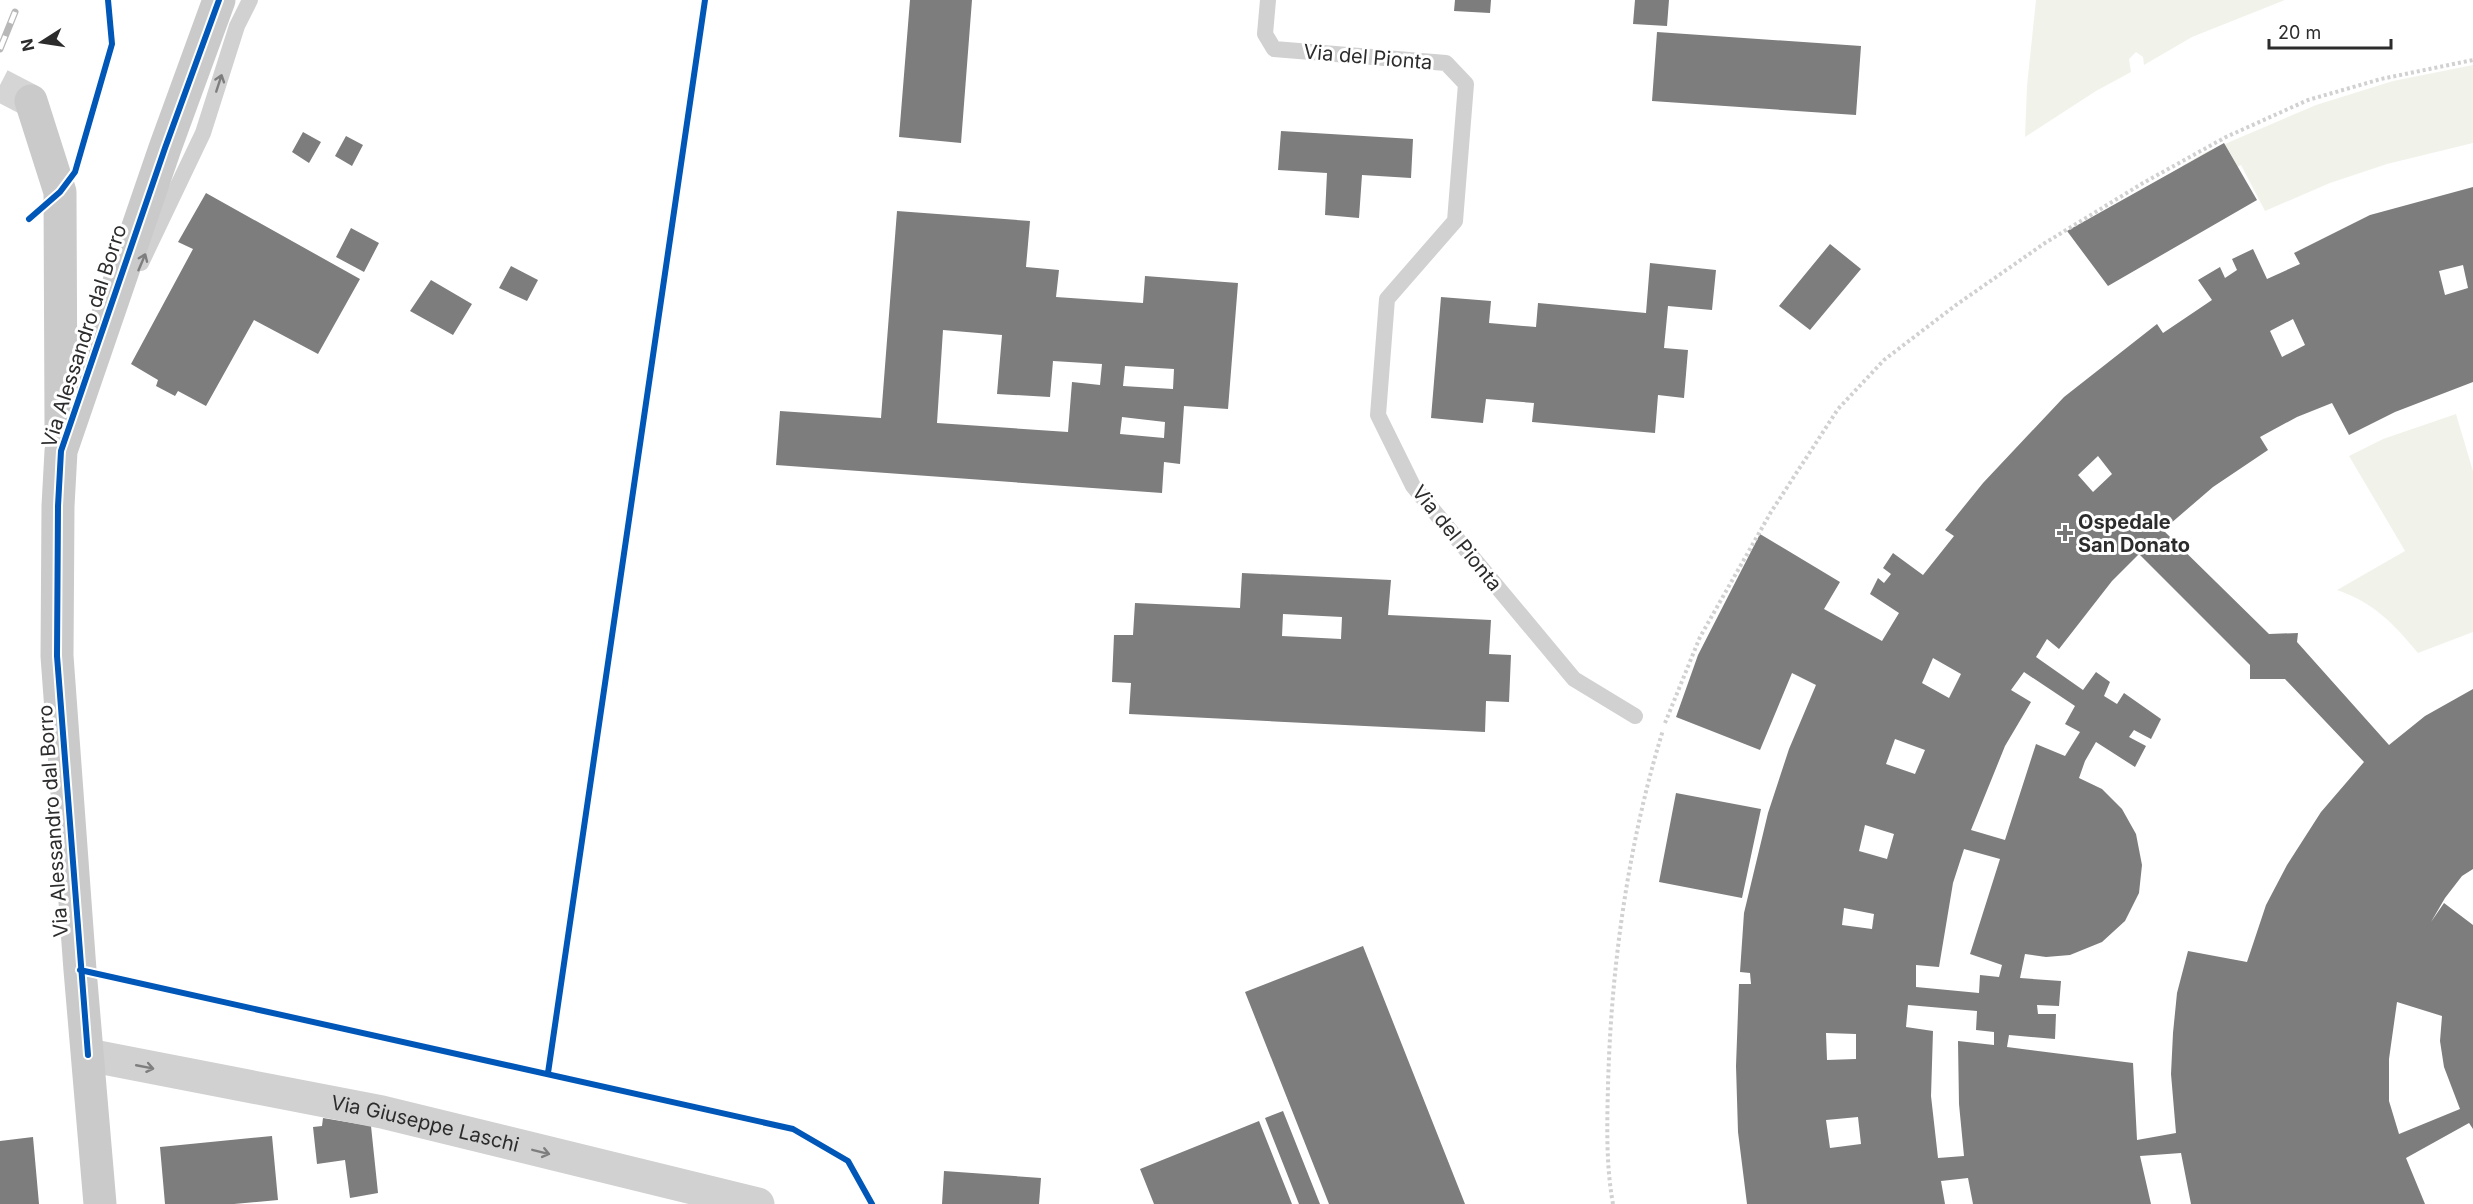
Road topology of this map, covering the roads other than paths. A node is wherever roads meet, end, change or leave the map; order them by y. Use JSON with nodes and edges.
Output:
{"nodes":[{"id":1,"x":219,"y":0,"type":"edge"},
{"id":2,"x":250,"y":0,"type":"edge"},
{"id":3,"x":1268,"y":0,"type":"edge"},
{"id":4,"x":30,"y":101,"type":"tunnel mouth"},
{"id":5,"x":61,"y":451,"type":"junction"},
{"id":6,"x":1635,"y":716,"type":"dead end"},
{"id":7,"x":88,"y":1055,"type":"junction"},
{"id":8,"x":100,"y":1204,"type":"edge"},
{"id":9,"x":758,"y":1204,"type":"edge"}],
"edges":[{"from":1,"to":5,"type":"main road","name":"Via Alessandro dal Borro"},
{"from":5,"to":2,"type":"lane","one_way":true},
{"from":3,"to":6,"type":"lane","name":"Via del Pionta"},
{"from":4,"to":5,"type":"main road"},
{"from":5,"to":7,"type":"main road","name":"Via Alessandro dal Borro"},
{"from":7,"to":8,"type":"main road","name":"Via Alessandro dal Borro"},
{"from":7,"to":9,"type":"street","name":"Via Giuseppe Laschi","one_way":true}]}
